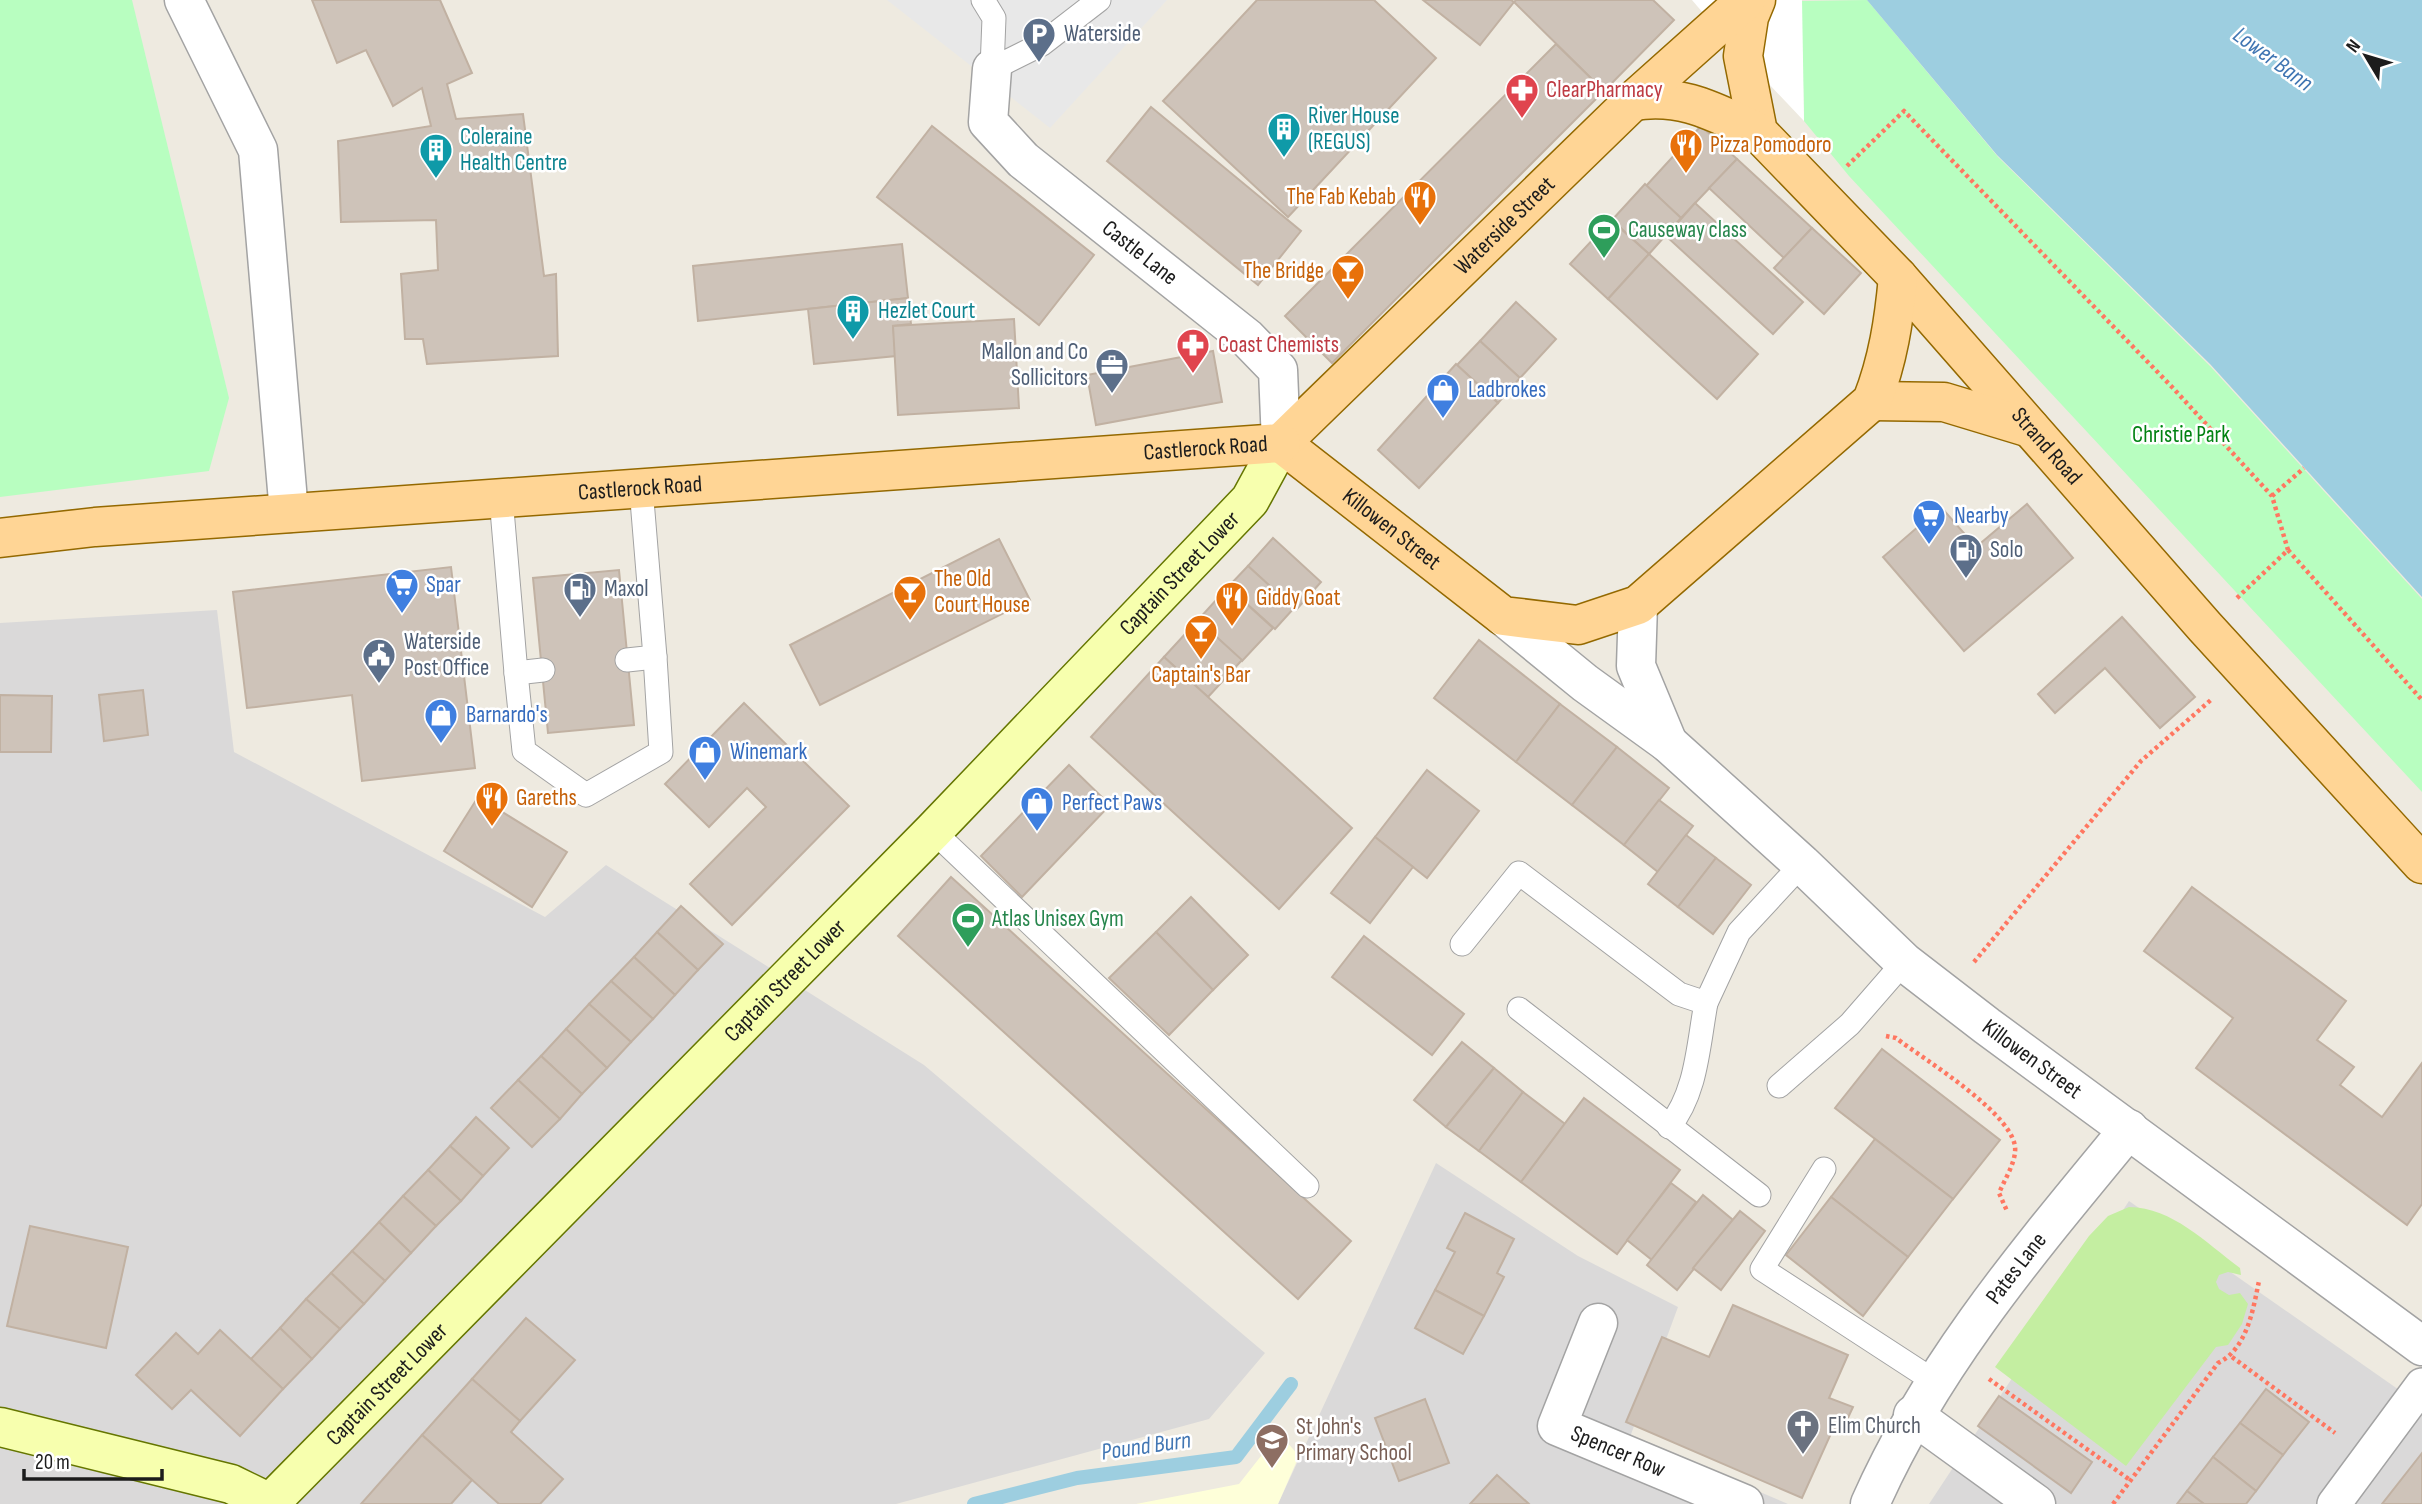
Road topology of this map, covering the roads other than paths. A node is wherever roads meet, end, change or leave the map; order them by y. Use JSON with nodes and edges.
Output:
{"nodes":[{"id":1,"x":184,"y":0,"type":"edge"},
{"id":2,"x":983,"y":0,"type":"edge"},
{"id":3,"x":1099,"y":0,"type":"edge"},
{"id":4,"x":1746,"y":0,"type":"edge"},
{"id":5,"x":1756,"y":0,"type":"edge"},
{"id":6,"x":992,"y":69,"type":"junction"},
{"id":7,"x":1633,"y":101,"type":"junction"},
{"id":8,"x":1758,"y":132,"type":"junction"},
{"id":9,"x":1898,"y":277,"type":"junction"},
{"id":10,"x":1872,"y":401,"type":"junction"},
{"id":11,"x":2030,"y":428,"type":"junction"},
{"id":12,"x":1281,"y":443,"type":"junction"},
{"id":13,"x":641,"y":488,"type":"junction"},
{"id":14,"x":501,"y":498,"type":"junction"},
{"id":15,"x":289,"y":513,"type":"junction"},
{"id":16,"x":0,"y":538,"type":"edge"},
{"id":17,"x":1638,"y":605,"type":"junction"},
{"id":18,"x":1503,"y":616,"type":"junction"},
{"id":19,"x":655,"y":657,"type":"junction"},
{"id":20,"x":627,"y":660,"type":"dead end"},
{"id":21,"x":543,"y":670,"type":"dead end"},
{"id":22,"x":516,"y":673,"type":"junction"},
{"id":23,"x":1668,"y":743,"type":"junction"},
{"id":24,"x":933,"y":831,"type":"junction"},
{"id":25,"x":1802,"y":864,"type":"junction"},
{"id":26,"x":2422,"y":864,"type":"edge"},
{"id":27,"x":1462,"y":944,"type":"dead end"},
{"id":28,"x":1904,"y":962,"type":"junction"},
{"id":29,"x":1706,"y":1003,"type":"junction"},
{"id":30,"x":1519,"y":1009,"type":"dead end"},
{"id":31,"x":1779,"y":1086,"type":"dead end"},
{"id":32,"x":1669,"y":1127,"type":"junction"},
{"id":33,"x":2129,"y":1129,"type":"junction"},
{"id":34,"x":1824,"y":1169,"type":"dead end"},
{"id":35,"x":1307,"y":1186,"type":"dead end"},
{"id":36,"x":1759,"y":1195,"type":"dead end"},
{"id":37,"x":1598,"y":1323,"type":"dead end"},
{"id":38,"x":2422,"y":1346,"type":"edge"},
{"id":39,"x":1944,"y":1367,"type":"junction"},
{"id":40,"x":2422,"y":1385,"type":"edge"},
{"id":41,"x":1913,"y":1415,"type":"junction"},
{"id":42,"x":0,"y":1427,"type":"edge"},
{"id":43,"x":270,"y":1504,"type":"edge"},
{"id":44,"x":1744,"y":1504,"type":"edge"},
{"id":45,"x":1870,"y":1504,"type":"edge"},
{"id":46,"x":2036,"y":1504,"type":"edge"},
{"id":47,"x":2334,"y":1504,"type":"edge"}],
"edges":[{"from":1,"to":15,"type":"street"},
{"from":2,"to":6,"type":"lane"},
{"from":3,"to":6,"type":"lane"},
{"from":4,"to":7,"type":"main road","name":"Waterside Street"},
{"from":5,"to":8,"type":"main road"},
{"from":6,"to":12,"type":"street","name":"Castle Lane"},
{"from":7,"to":8,"type":"main road"},
{"from":7,"to":12,"type":"main road","name":"Waterside Street"},
{"from":8,"to":9,"type":"main road","name":"Strand Road"},
{"from":9,"to":10,"type":"main road"},
{"from":9,"to":11,"type":"main road","name":"Strand Road"},
{"from":10,"to":11,"type":"main road"},
{"from":10,"to":17,"type":"main road"},
{"from":11,"to":26,"type":"main road","name":"Strand Road"},
{"from":12,"to":13,"type":"main road","name":"Castlerock Road"},
{"from":12,"to":18,"type":"main road","name":"Killowen Street"},
{"from":12,"to":24,"type":"main road","name":"Captain Street Lower"},
{"from":13,"to":14,"type":"main road","name":"Castlerock Road"},
{"from":13,"to":19,"type":"lane"},
{"from":14,"to":15,"type":"main road","name":"Castlerock Road"},
{"from":14,"to":22,"type":"lane"},
{"from":15,"to":16,"type":"main road","name":"Castlerock Road"},
{"from":17,"to":18,"type":"main road"},
{"from":17,"to":23,"type":"street","name":"Killowen Street"},
{"from":18,"to":23,"type":"street","name":"Killowen Street"},
{"from":19,"to":20,"type":"lane"},
{"from":19,"to":22,"type":"lane"},
{"from":21,"to":22,"type":"lane"},
{"from":23,"to":25,"type":"street","name":"Killowen Street"},
{"from":24,"to":35,"type":"lane"},
{"from":24,"to":43,"type":"main road","name":"Captain Street Lower"},
{"from":25,"to":28,"type":"street","name":"Killowen Street"},
{"from":25,"to":29,"type":"lane"},
{"from":27,"to":29,"type":"lane"},
{"from":28,"to":31,"type":"lane"},
{"from":28,"to":33,"type":"street","name":"Killowen Street"},
{"from":29,"to":32,"type":"lane"},
{"from":30,"to":32,"type":"lane"},
{"from":32,"to":36,"type":"lane"},
{"from":33,"to":38,"type":"street","name":"Killowen Street"},
{"from":33,"to":39,"type":"street","name":"Pates Lane"},
{"from":34,"to":39,"type":"lane"},
{"from":37,"to":44,"type":"street","name":"Spencer Row"},
{"from":39,"to":41,"type":"street","name":"Pates Lane"},
{"from":40,"to":47,"type":"street"},
{"from":41,"to":45,"type":"street","name":"Pates Lane"},
{"from":41,"to":46,"type":"street"},
{"from":42,"to":43,"type":"main road"}]}
